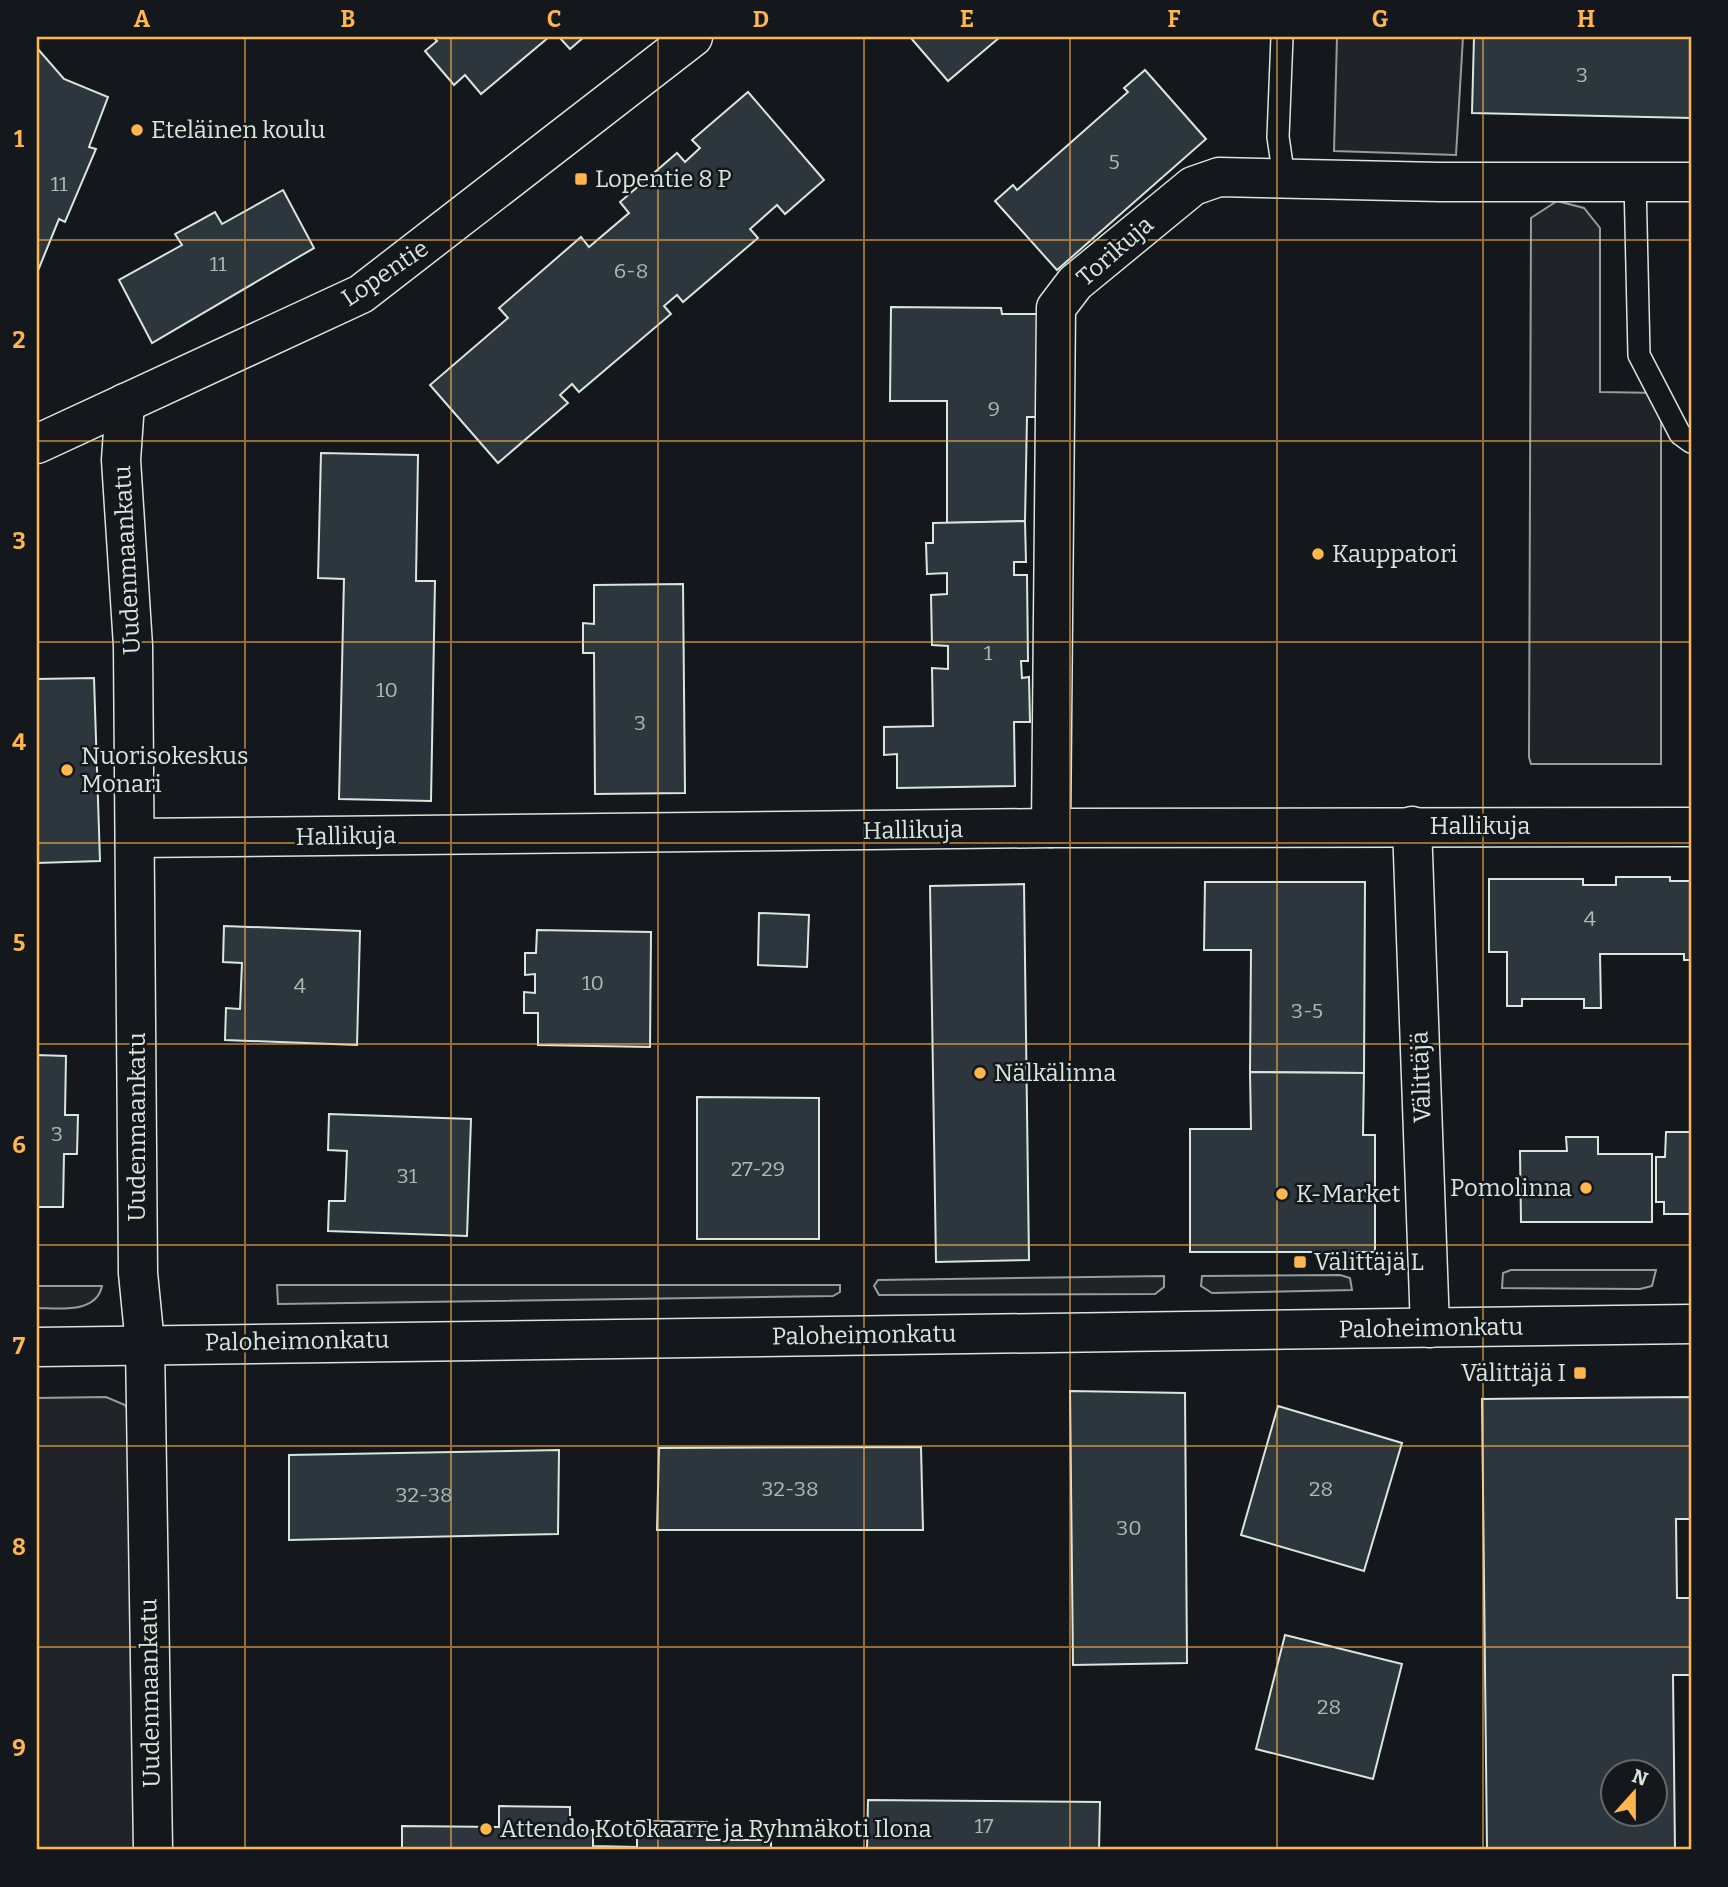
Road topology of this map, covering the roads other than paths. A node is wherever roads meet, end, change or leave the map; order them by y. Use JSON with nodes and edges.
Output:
{"nodes":[{"id":1,"x":693,"y":37,"type":"edge"},
{"id":2,"x":1282,"y":37,"type":"edge"},
{"id":3,"x":1283,"y":178,"type":"junction"},
{"id":4,"x":1635,"y":181,"type":"junction"},
{"id":5,"x":1691,"y":182,"type":"edge"},
{"id":6,"x":125,"y":403,"type":"junction"},
{"id":7,"x":1691,"y":442,"type":"edge"},
{"id":8,"x":37,"y":444,"type":"edge"},
{"id":9,"x":1412,"y":826,"type":"junction"},
{"id":10,"x":1691,"y":827,"type":"edge"},
{"id":11,"x":1051,"y":828,"type":"junction"},
{"id":12,"x":135,"y":838,"type":"junction"},
{"id":13,"x":1691,"y":1324,"type":"edge"},
{"id":14,"x":1430,"y":1328,"type":"junction"},
{"id":15,"x":145,"y":1344,"type":"junction"},
{"id":16,"x":37,"y":1347,"type":"edge"},
{"id":17,"x":153,"y":1850,"type":"edge"}],
"edges":[{"from":1,"to":6,"type":"street","name":"Lopentie"},
{"from":2,"to":3,"type":"lane"},
{"from":3,"to":4,"type":"street","name":"Torikuja"},
{"from":3,"to":11,"type":"street","name":"Torikuja"},
{"from":4,"to":5,"type":"street","name":"Torikuja"},
{"from":4,"to":7,"type":"lane"},
{"from":6,"to":8,"type":"street","name":"Lopentie"},
{"from":6,"to":12,"type":"street","name":"Uudenmaankatu"},
{"from":9,"to":10,"type":"street","name":"Hallikuja"},
{"from":9,"to":11,"type":"street","name":"Hallikuja"},
{"from":9,"to":14,"type":"street","name":"Välittäjä"},
{"from":11,"to":12,"type":"street","name":"Hallikuja"},
{"from":12,"to":15,"type":"street","name":"Uudenmaankatu"},
{"from":13,"to":14,"type":"street","name":"Paloheimonkatu"},
{"from":14,"to":15,"type":"street","name":"Paloheimonkatu"},
{"from":15,"to":16,"type":"street","name":"Paloheimonkatu"},
{"from":15,"to":17,"type":"street","name":"Uudenmaankatu"}]}
